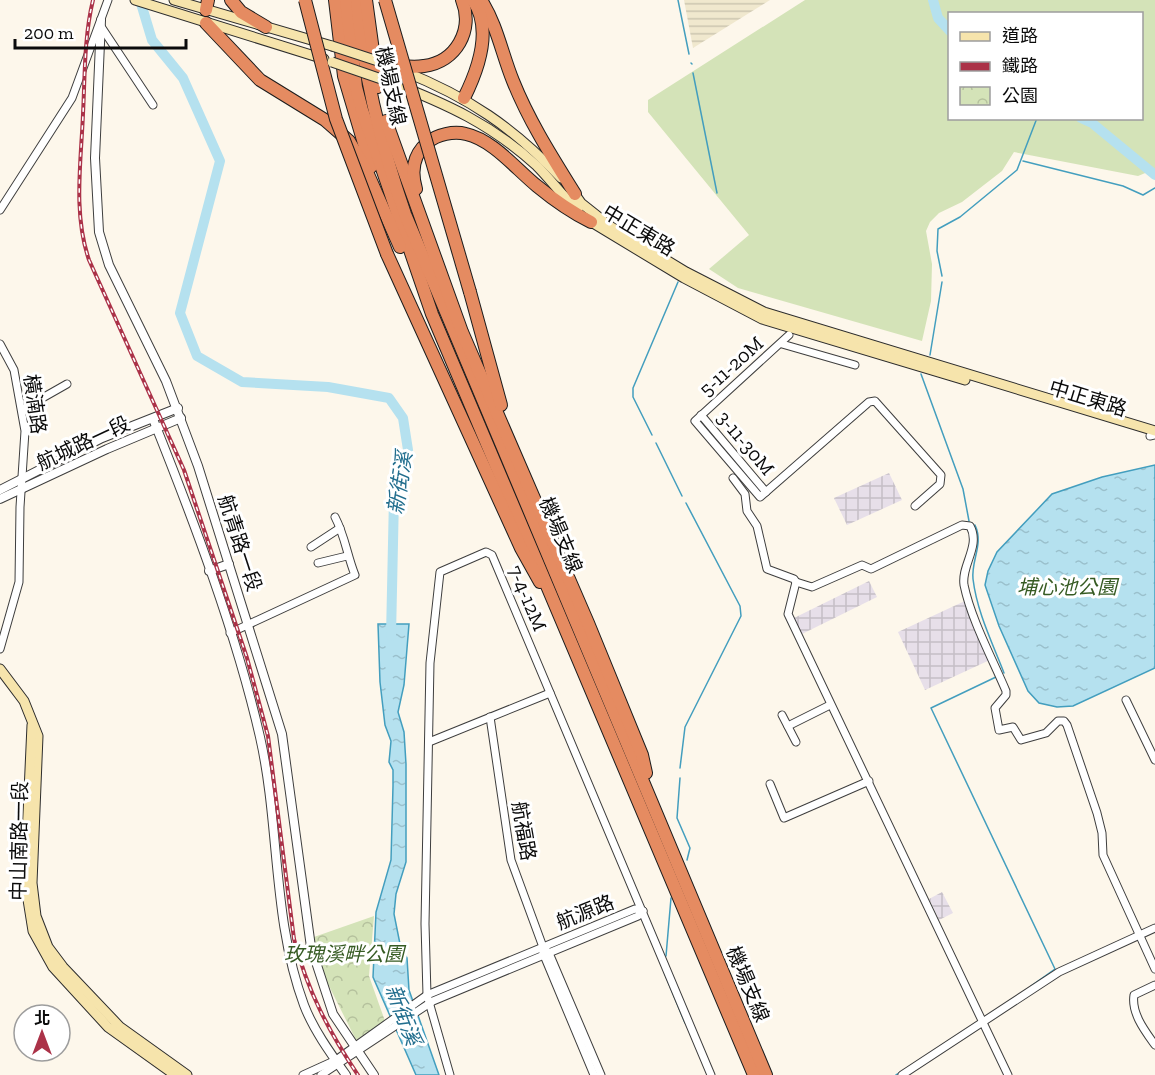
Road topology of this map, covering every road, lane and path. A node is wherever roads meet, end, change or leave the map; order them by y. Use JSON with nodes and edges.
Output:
{"nodes":[{"id":1,"x":108,"y":0,"type":"edge"},
{"id":2,"x":135,"y":0,"type":"edge"},
{"id":3,"x":174,"y":0,"type":"edge"},
{"id":4,"x":231,"y":0,"type":"edge"},
{"id":5,"x":305,"y":0,"type":"edge"},
{"id":6,"x":336,"y":0,"type":"edge"},
{"id":7,"x":346,"y":0,"type":"edge"},
{"id":8,"x":357,"y":0,"type":"edge"},
{"id":9,"x":366,"y":0,"type":"edge"},
{"id":10,"x":375,"y":0,"type":"edge"},
{"id":11,"x":385,"y":0,"type":"edge"},
{"id":12,"x":462,"y":0,"type":"edge"},
{"id":13,"x":473,"y":0,"type":"edge"},
{"id":14,"x":481,"y":0,"type":"edge"},
{"id":15,"x":206,"y":13,"type":"edge"},
{"id":16,"x":100,"y":23,"type":"junction"},
{"id":17,"x":267,"y":27,"type":"junction"},
{"id":18,"x":369,"y":27,"type":"junction"},
{"id":19,"x":387,"y":64,"type":"junction"},
{"id":20,"x":461,"y":103,"type":"junction"},
{"id":21,"x":153,"y":105,"type":"dead end"},
{"id":22,"x":575,"y":194,"type":"junction"},
{"id":23,"x":0,"y":210,"type":"edge"},
{"id":24,"x":386,"y":214,"type":"junction"},
{"id":25,"x":591,"y":222,"type":"junction"},
{"id":26,"x":442,"y":273,"type":"junction"},
{"id":27,"x":789,"y":335,"type":"dead end"},
{"id":28,"x":0,"y":344,"type":"edge"},
{"id":29,"x":782,"y":344,"type":"junction"},
{"id":30,"x":855,"y":365,"type":"dead end"},
{"id":31,"x":66,"y":384,"type":"dead end"},
{"id":32,"x":178,"y":408,"type":"junction"},
{"id":33,"x":23,"y":409,"type":"junction"},
{"id":34,"x":701,"y":415,"type":"junction"},
{"id":35,"x":181,"y":418,"type":"junction"},
{"id":36,"x":153,"y":419,"type":"junction"},
{"id":37,"x":695,"y":421,"type":"joint"},
{"id":38,"x":157,"y":428,"type":"junction"},
{"id":39,"x":507,"y":435,"type":"junction"},
{"id":40,"x":1154,"y":435,"type":"edge"},
{"id":41,"x":733,"y":478,"type":"dead end"},
{"id":42,"x":22,"y":484,"type":"junction"},
{"id":43,"x":0,"y":490,"type":"edge"},
{"id":44,"x":763,"y":495,"type":"junction"},
{"id":45,"x":0,"y":500,"type":"edge"},
{"id":46,"x":915,"y":506,"type":"dead end"},
{"id":47,"x":334,"y":517,"type":"dead end"},
{"id":48,"x":340,"y":528,"type":"junction"},
{"id":49,"x":311,"y":547,"type":"dead end"},
{"id":50,"x":347,"y":556,"type":"junction"},
{"id":51,"x":318,"y":563,"type":"dead end"},
{"id":52,"x":229,"y":564,"type":"junction"},
{"id":53,"x":209,"y":571,"type":"junction"},
{"id":54,"x":796,"y":582,"type":"junction"},
{"id":55,"x":543,"y":589,"type":"junction"},
{"id":56,"x":249,"y":625,"type":"junction"},
{"id":57,"x":230,"y":633,"type":"junction"},
{"id":58,"x":574,"y":646,"type":"junction"},
{"id":59,"x":0,"y":649,"type":"edge"},
{"id":60,"x":0,"y":669,"type":"edge"},
{"id":61,"x":550,"y":693,"type":"junction"},
{"id":62,"x":1126,"y":700,"type":"dead end"},
{"id":63,"x":830,"y":705,"type":"junction"},
{"id":64,"x":783,"y":715,"type":"dead end"},
{"id":65,"x":490,"y":717,"type":"junction"},
{"id":66,"x":32,"y":725,"type":"junction"},
{"id":67,"x":788,"y":726,"type":"junction"},
{"id":68,"x":429,"y":742,"type":"junction"},
{"id":69,"x":796,"y":742,"type":"dead end"},
{"id":70,"x":1155,"y":760,"type":"edge"},
{"id":71,"x":869,"y":781,"type":"junction"},
{"id":72,"x":770,"y":784,"type":"dead end"},
{"id":73,"x":655,"y":809,"type":"junction"},
{"id":74,"x":643,"y":911,"type":"junction"},
{"id":75,"x":1154,"y":930,"type":"edge"},
{"id":76,"x":1140,"y":936,"type":"junction"},
{"id":77,"x":543,"y":947,"type":"junction"},
{"id":78,"x":546,"y":954,"type":"junction"},
{"id":79,"x":1155,"y":969,"type":"edge"},
{"id":80,"x":1155,"y":985,"type":"edge"},
{"id":81,"x":427,"y":995,"type":"junction"},
{"id":82,"x":430,"y":1003,"type":"junction"},
{"id":83,"x":421,"y":1004,"type":"junction"},
{"id":84,"x":983,"y":1021,"type":"junction"},
{"id":85,"x":1155,"y":1045,"type":"edge"},
{"id":86,"x":357,"y":1049,"type":"junction"},
{"id":87,"x":337,"y":1063,"type":"junction"},
{"id":88,"x":175,"y":1075,"type":"edge"},
{"id":89,"x":187,"y":1075,"type":"edge"},
{"id":90,"x":303,"y":1075,"type":"edge"},
{"id":91,"x":321,"y":1075,"type":"edge"},
{"id":92,"x":346,"y":1075,"type":"edge"},
{"id":93,"x":374,"y":1075,"type":"edge"},
{"id":94,"x":450,"y":1075,"type":"edge"},
{"id":95,"x":594,"y":1075,"type":"edge"},
{"id":96,"x":601,"y":1075,"type":"edge"},
{"id":97,"x":711,"y":1075,"type":"edge"},
{"id":98,"x":754,"y":1075,"type":"edge"},
{"id":99,"x":766,"y":1075,"type":"edge"},
{"id":100,"x":902,"y":1075,"type":"edge"},
{"id":101,"x":1008,"y":1075,"type":"edge"}],
"edges":[{"from":1,"to":16,"type":"street"},
{"from":2,"to":15,"type":"main road","name":"中正東路"},
{"from":3,"to":15,"type":"main road","name":"中正東路"},
{"from":4,"to":17,"type":"highway"},
{"from":5,"to":55,"type":"highway","bridge":true},
{"from":6,"to":24,"type":"highway"},
{"from":7,"to":58,"type":"highway","name":"機場支線"},
{"from":8,"to":73,"type":"highway","name":"機場支線"},
{"from":9,"to":18,"type":"highway"},
{"from":10,"to":18,"type":"highway"},
{"from":11,"to":39,"type":"highway","bridge":true},
{"from":12,"to":19,"type":"highway"},
{"from":13,"to":20,"type":"highway"},
{"from":14,"to":22,"type":"highway"},
{"from":15,"to":17,"type":"main road","name":"中正東路"},
{"from":15,"to":20,"type":"main road","name":"中正東路","bridge":true},
{"from":15,"to":24,"type":"highway"},
{"from":16,"to":21,"type":"street"},
{"from":16,"to":23,"type":"street"},
{"from":16,"to":32,"type":"street","name":"航青路一段"},
{"from":17,"to":19,"type":"main road","name":"中正東路","bridge":true},
{"from":18,"to":26,"type":"highway"},
{"from":19,"to":20,"type":"main road","name":"中正東路"},
{"from":20,"to":22,"type":"main road","name":"中正東路"},
{"from":20,"to":25,"type":"main road","name":"中正東路"},
{"from":22,"to":40,"type":"main road","name":"中正東路"},
{"from":24,"to":55,"type":"highway"},
{"from":25,"to":26,"type":"highway"},
{"from":25,"to":40,"type":"main road","name":"中正東路"},
{"from":26,"to":39,"type":"highway"},
{"from":27,"to":29,"type":"street","name":"5-11-20M"},
{"from":28,"to":33,"type":"street","name":"橫湳路"},
{"from":29,"to":30,"type":"street"},
{"from":29,"to":34,"type":"street","name":"5-11-20M"},
{"from":31,"to":33,"type":"street"},
{"from":32,"to":35,"type":"street","name":"航青路一段"},
{"from":32,"to":36,"type":"street","name":"航城路一段"},
{"from":33,"to":42,"type":"street","name":"橫湳路"},
{"from":34,"to":37,"type":"street","name":"5-11-20M"},
{"from":34,"to":44,"type":"street","name":"3-11-30M"},
{"from":35,"to":38,"type":"street","name":"航城路一段"},
{"from":35,"to":52,"type":"street","name":"航青路一段"},
{"from":36,"to":38,"type":"street","name":"航青路一段"},
{"from":36,"to":42,"type":"street","name":"航城路一段"},
{"from":37,"to":44,"type":"street","name":"3-11-30M"},
{"from":38,"to":42,"type":"street","name":"航城路一段"},
{"from":38,"to":53,"type":"street","name":"航青路一段"},
{"from":39,"to":73,"type":"highway"},
{"from":41,"to":54,"type":"street"},
{"from":42,"to":43,"type":"street","name":"航城路一段"},
{"from":42,"to":45,"type":"street","name":"航城路一段"},
{"from":42,"to":59,"type":"street","name":"橫湳路"},
{"from":44,"to":46,"type":"street"},
{"from":47,"to":48,"type":"street"},
{"from":48,"to":49,"type":"street"},
{"from":48,"to":50,"type":"street"},
{"from":50,"to":51,"type":"street"},
{"from":50,"to":56,"type":"street"},
{"from":52,"to":53,"type":"street"},
{"from":52,"to":56,"type":"street","name":"航青路一段"},
{"from":53,"to":57,"type":"street","name":"航青路一段"},
{"from":54,"to":63,"type":"street"},
{"from":54,"to":76,"type":"street"},
{"from":55,"to":58,"type":"highway"},
{"from":56,"to":57,"type":"street"},
{"from":56,"to":86,"type":"street","name":"航青路一段"},
{"from":57,"to":87,"type":"street","name":"航青路一段"},
{"from":58,"to":98,"type":"highway","name":"機場支線"},
{"from":60,"to":66,"type":"main road","name":"中山南路一段"},
{"from":61,"to":65,"type":"street"},
{"from":61,"to":68,"type":"street","name":"7-4-12M"},
{"from":61,"to":74,"type":"street","name":"7-4-12M"},
{"from":62,"to":70,"type":"street"},
{"from":63,"to":67,"type":"street"},
{"from":63,"to":71,"type":"street"},
{"from":64,"to":67,"type":"street"},
{"from":65,"to":68,"type":"street"},
{"from":65,"to":77,"type":"street","name":"航福路"},
{"from":66,"to":88,"type":"main road","name":"中山南路一段"},
{"from":66,"to":89,"type":"main road","name":"中山南路一段"},
{"from":67,"to":69,"type":"street"},
{"from":68,"to":81,"type":"street","name":"7-4-12M"},
{"from":71,"to":72,"type":"street"},
{"from":71,"to":84,"type":"street"},
{"from":73,"to":99,"type":"highway","name":"機場支線"},
{"from":74,"to":77,"type":"street","name":"航源路"},
{"from":74,"to":78,"type":"street","name":"航源路"},
{"from":74,"to":97,"type":"street","name":"7-4-12M"},
{"from":75,"to":76,"type":"street"},
{"from":76,"to":79,"type":"street"},
{"from":76,"to":84,"type":"street"},
{"from":77,"to":78,"type":"street","name":"航福路"},
{"from":77,"to":81,"type":"street","name":"航源路"},
{"from":78,"to":82,"type":"street","name":"航源路"},
{"from":78,"to":95,"type":"street","name":"航福路"},
{"from":78,"to":96,"type":"street","name":"航福路"},
{"from":80,"to":85,"type":"street"},
{"from":81,"to":82,"type":"street","name":"7-4-12M"},
{"from":81,"to":83,"type":"street","name":"航源路"},
{"from":82,"to":83,"type":"street","name":"航源路"},
{"from":82,"to":94,"type":"street","name":"7-4-12M"},
{"from":83,"to":86,"type":"street"},
{"from":83,"to":86,"type":"street"},
{"from":84,"to":100,"type":"street"},
{"from":84,"to":101,"type":"street"},
{"from":86,"to":87,"type":"street"},
{"from":86,"to":93,"type":"street","name":"航青路一段"},
{"from":87,"to":90,"type":"street"},
{"from":87,"to":91,"type":"street"},
{"from":87,"to":92,"type":"street","name":"航青路一段"}]}
